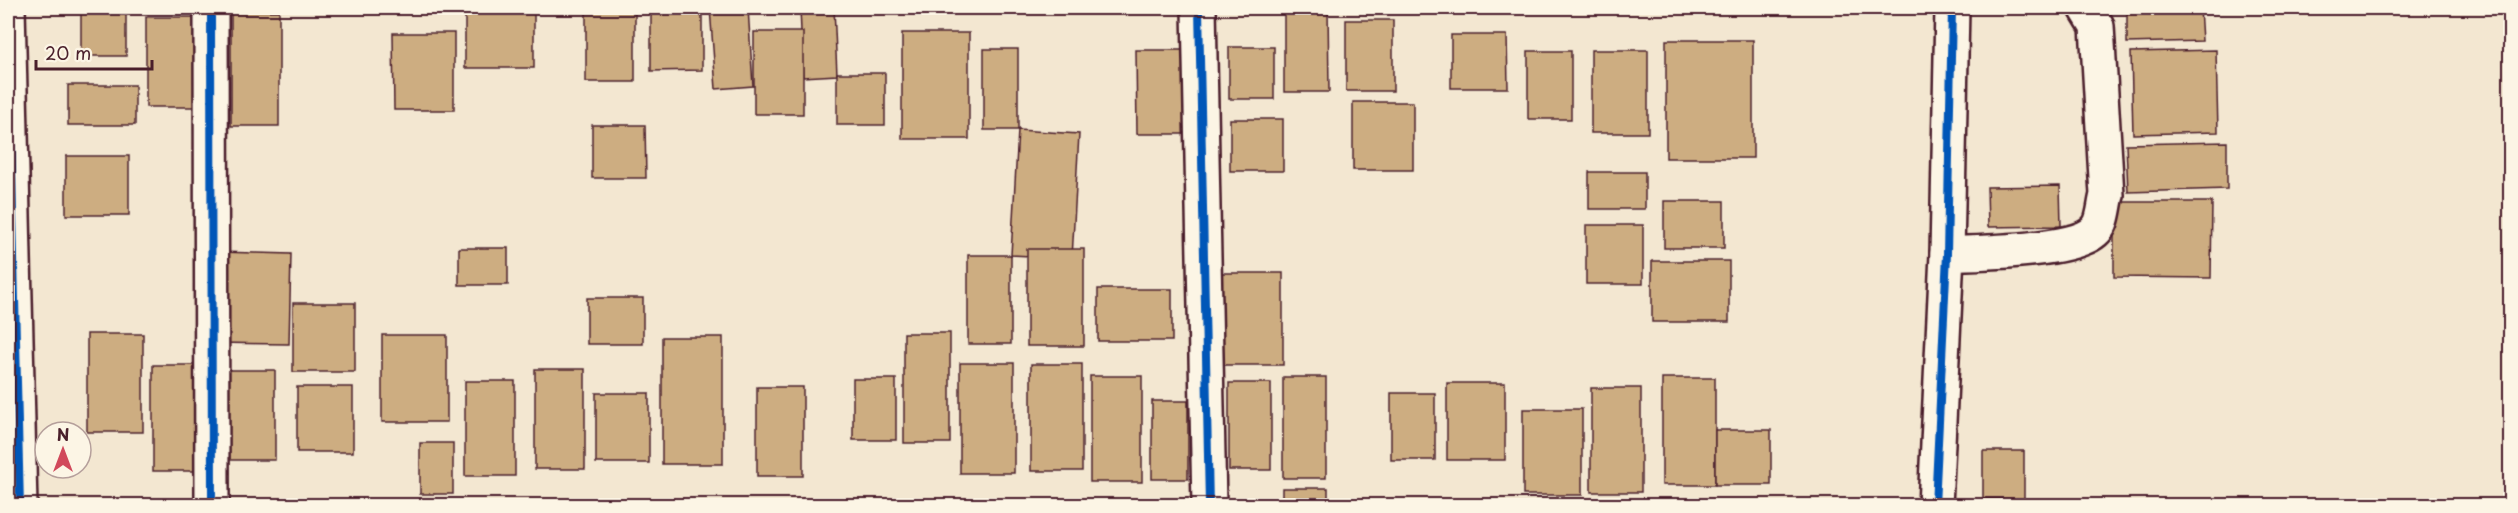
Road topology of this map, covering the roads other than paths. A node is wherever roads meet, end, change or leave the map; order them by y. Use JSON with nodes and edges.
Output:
{"nodes":[{"id":1,"x":8,"y":8,"type":"edge"},
{"id":2,"x":211,"y":8,"type":"edge"},
{"id":3,"x":1199,"y":8,"type":"edge"},
{"id":4,"x":1952,"y":8,"type":"edge"},
{"id":5,"x":2086,"y":8,"type":"edge"},
{"id":6,"x":1947,"y":254,"type":"junction"},
{"id":7,"x":20,"y":506,"type":"edge"},
{"id":8,"x":212,"y":506,"type":"edge"},
{"id":9,"x":1209,"y":506,"type":"edge"},
{"id":10,"x":1935,"y":506,"type":"edge"}],
"edges":[{"from":1,"to":7,"type":"street"},
{"from":2,"to":8,"type":"street"},
{"from":3,"to":9,"type":"street"},
{"from":4,"to":6,"type":"street"},
{"from":5,"to":6,"type":"street"},
{"from":6,"to":10,"type":"street"}]}
